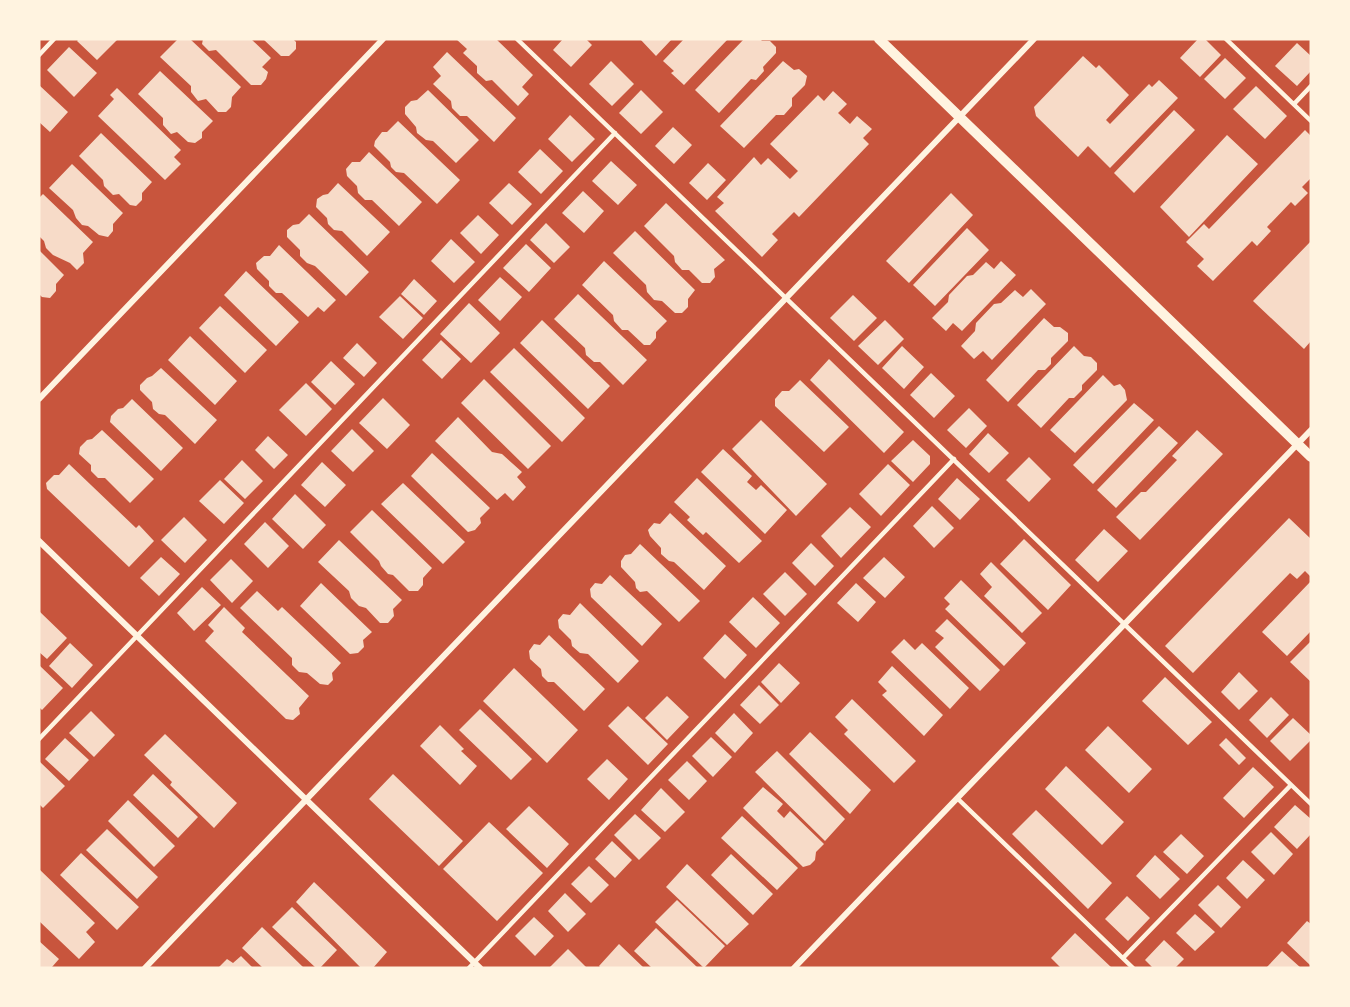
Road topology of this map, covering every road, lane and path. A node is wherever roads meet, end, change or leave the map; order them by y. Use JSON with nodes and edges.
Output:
{"nodes":[{"id":1,"x":54,"y":39,"type":"edge"},
{"id":2,"x":383,"y":39,"type":"edge"},
{"id":3,"x":517,"y":39,"type":"edge"},
{"id":4,"x":879,"y":39,"type":"edge"},
{"id":5,"x":1034,"y":39,"type":"edge"},
{"id":6,"x":1226,"y":39,"type":"edge"},
{"id":7,"x":39,"y":55,"type":"edge"},
{"id":8,"x":1311,"y":87,"type":"edge"},
{"id":9,"x":1294,"y":104,"type":"junction"},
{"id":10,"x":959,"y":117,"type":"junction"},
{"id":11,"x":1311,"y":121,"type":"edge"},
{"id":12,"x":615,"y":133,"type":"junction"},
{"id":13,"x":786,"y":298,"type":"junction"},
{"id":14,"x":39,"y":399,"type":"edge"},
{"id":15,"x":1311,"y":430,"type":"edge"},
{"id":16,"x":1298,"y":444,"type":"junction"},
{"id":17,"x":1311,"y":457,"type":"edge"},
{"id":18,"x":954,"y":459,"type":"junction"},
{"id":19,"x":39,"y":541,"type":"edge"},
{"id":20,"x":1124,"y":624,"type":"junction"},
{"id":21,"x":138,"y":637,"type":"junction"},
{"id":22,"x":39,"y":739,"type":"edge"},
{"id":23,"x":1291,"y":785,"type":"junction"},
{"id":24,"x":957,"y":798,"type":"junction"},
{"id":25,"x":306,"y":799,"type":"junction"},
{"id":26,"x":1311,"y":804,"type":"edge"},
{"id":27,"x":1123,"y":958,"type":"junction"},
{"id":28,"x":475,"y":962,"type":"junction"},
{"id":29,"x":145,"y":968,"type":"edge"},
{"id":30,"x":469,"y":968,"type":"edge"},
{"id":31,"x":480,"y":968,"type":"edge"},
{"id":32,"x":794,"y":968,"type":"edge"},
{"id":33,"x":1132,"y":968,"type":"edge"}],
"edges":[{"from":1,"to":7,"type":"lane"},
{"from":2,"to":14,"type":"street"},
{"from":3,"to":12,"type":"lane"},
{"from":4,"to":10,"type":"street"},
{"from":5,"to":10,"type":"street"},
{"from":6,"to":9,"type":"lane"},
{"from":8,"to":9,"type":"lane"},
{"from":9,"to":11,"type":"lane"},
{"from":10,"to":13,"type":"street"},
{"from":10,"to":16,"type":"street"},
{"from":12,"to":13,"type":"lane"},
{"from":12,"to":21,"type":"lane"},
{"from":13,"to":18,"type":"lane"},
{"from":13,"to":25,"type":"street"},
{"from":15,"to":16,"type":"street"},
{"from":16,"to":17,"type":"street"},
{"from":16,"to":20,"type":"street"},
{"from":18,"to":20,"type":"lane"},
{"from":18,"to":28,"type":"lane"},
{"from":19,"to":21,"type":"street"},
{"from":20,"to":23,"type":"lane"},
{"from":20,"to":24,"type":"street"},
{"from":21,"to":22,"type":"lane"},
{"from":21,"to":25,"type":"street"},
{"from":23,"to":26,"type":"lane"},
{"from":23,"to":27,"type":"lane"},
{"from":24,"to":27,"type":"lane"},
{"from":24,"to":32,"type":"street"},
{"from":25,"to":28,"type":"street"},
{"from":25,"to":29,"type":"street"},
{"from":27,"to":33,"type":"lane"},
{"from":28,"to":30,"type":"lane"},
{"from":28,"to":31,"type":"street"}]}
